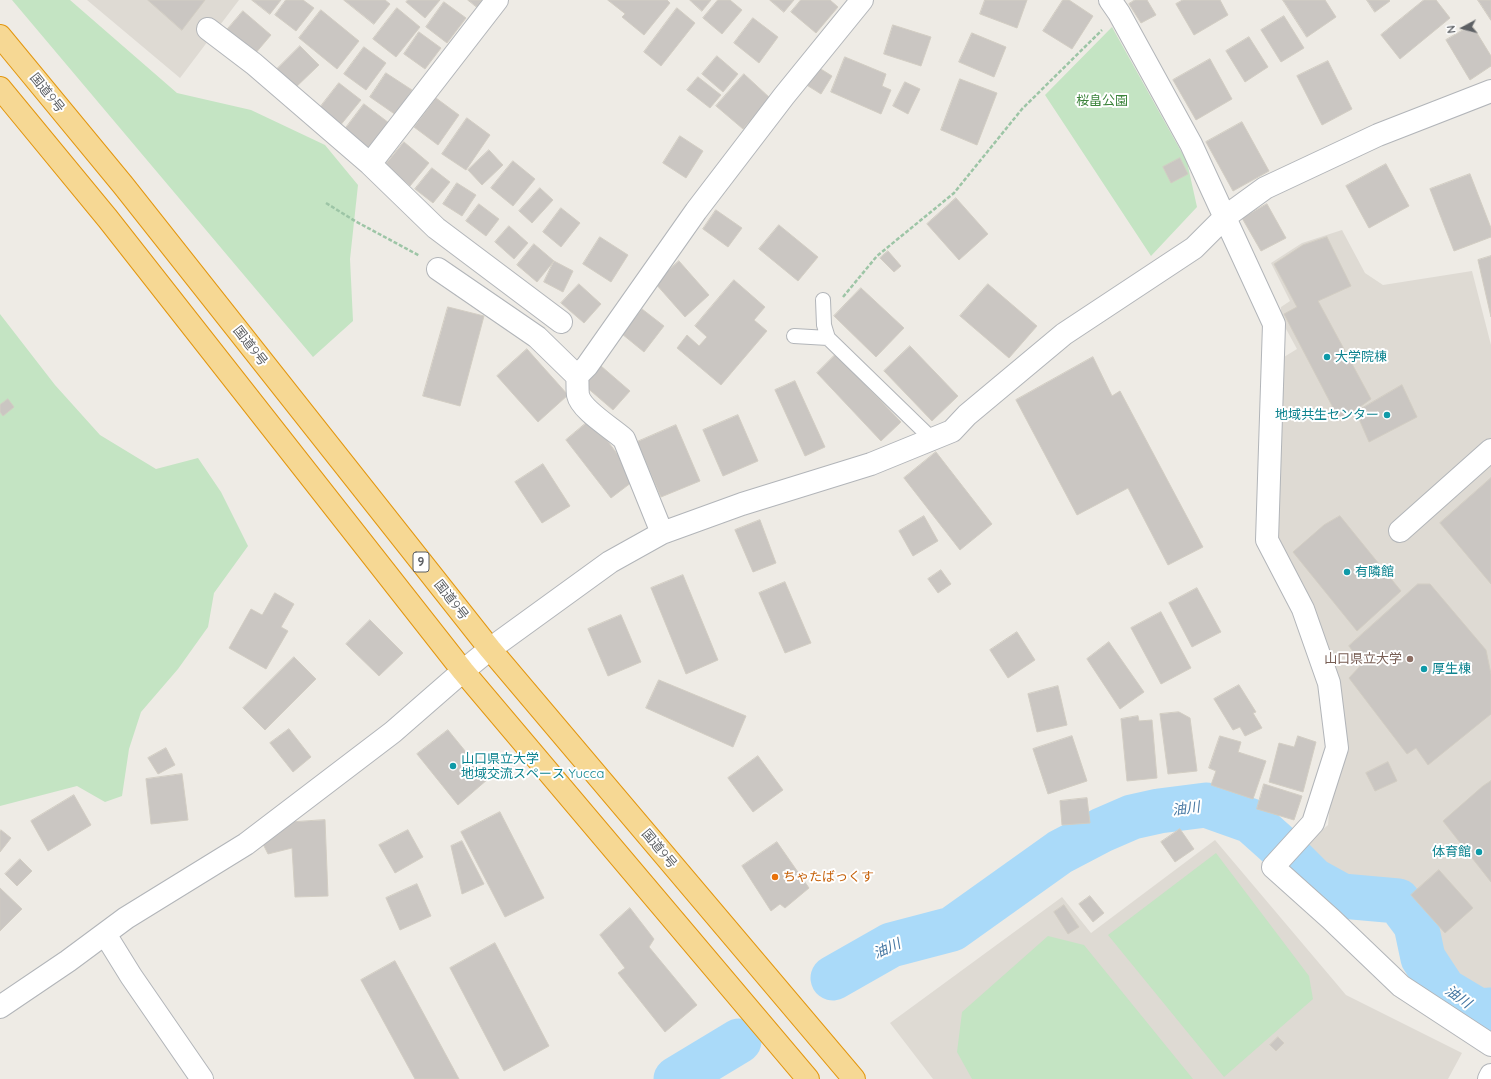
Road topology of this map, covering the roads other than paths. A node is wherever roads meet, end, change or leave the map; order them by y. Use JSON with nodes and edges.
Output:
{"nodes":[{"id":1,"x":497,"y":0,"type":"edge"},
{"id":2,"x":862,"y":0,"type":"edge"},
{"id":3,"x":1115,"y":7,"type":"edge"},
{"id":4,"x":208,"y":29,"type":"dead end"},
{"id":5,"x":0,"y":36,"type":"edge"},
{"id":6,"x":0,"y":88,"type":"edge"},
{"id":7,"x":1491,"y":91,"type":"edge"},
{"id":8,"x":370,"y":164,"type":"junction"},
{"id":9,"x":1225,"y":217,"type":"junction"},
{"id":10,"x":438,"y":269,"type":"road end"},
{"id":11,"x":823,"y":300,"type":"dead end"},
{"id":12,"x":561,"y":322,"type":"dead end"},
{"id":13,"x":826,"y":331,"type":"junction"},
{"id":14,"x":794,"y":336,"type":"dead end"},
{"id":15,"x":578,"y":376,"type":"junction"},
{"id":16,"x":932,"y":439,"type":"junction"},
{"id":17,"x":1491,"y":450,"type":"edge"},
{"id":18,"x":1400,"y":531,"type":"dead end"},
{"id":19,"x":662,"y":533,"type":"junction"},
{"id":20,"x":490,"y":650,"type":"junction"},
{"id":21,"x":463,"y":671,"type":"junction"},
{"id":22,"x":105,"y":934,"type":"junction"},
{"id":23,"x":0,"y":1007,"type":"edge"},
{"id":24,"x":1491,"y":1045,"type":"edge"},
{"id":25,"x":1491,"y":1075,"type":"edge"},
{"id":26,"x":202,"y":1079,"type":"edge"},
{"id":27,"x":808,"y":1079,"type":"edge"},
{"id":28,"x":854,"y":1079,"type":"edge"},
{"id":29,"x":1489,"y":1079,"type":"edge"}],
"edges":[{"from":1,"to":8,"type":"street"},
{"from":2,"to":15,"type":"street"},
{"from":3,"to":9,"type":"street"},
{"from":4,"to":8,"type":"street"},
{"from":5,"to":20,"type":"highway","name":"国道9号","number":"9"},
{"from":6,"to":21,"type":"highway"},
{"from":7,"to":9,"type":"street"},
{"from":8,"to":12,"type":"street"},
{"from":9,"to":16,"type":"street"},
{"from":9,"to":24,"type":"street"},
{"from":10,"to":15,"type":"street"},
{"from":11,"to":13,"type":"lane"},
{"from":13,"to":14,"type":"lane"},
{"from":13,"to":16,"type":"lane"},
{"from":15,"to":19,"type":"street"},
{"from":16,"to":19,"type":"street"},
{"from":17,"to":18,"type":"street"},
{"from":19,"to":20,"type":"street"},
{"from":20,"to":21,"type":"street"},
{"from":20,"to":28,"type":"highway","name":"国道9号","number":"9"},
{"from":21,"to":22,"type":"street"},
{"from":21,"to":27,"type":"highway"},
{"from":22,"to":23,"type":"street"},
{"from":22,"to":26,"type":"street"},
{"from":25,"to":29,"type":"street"}]}
